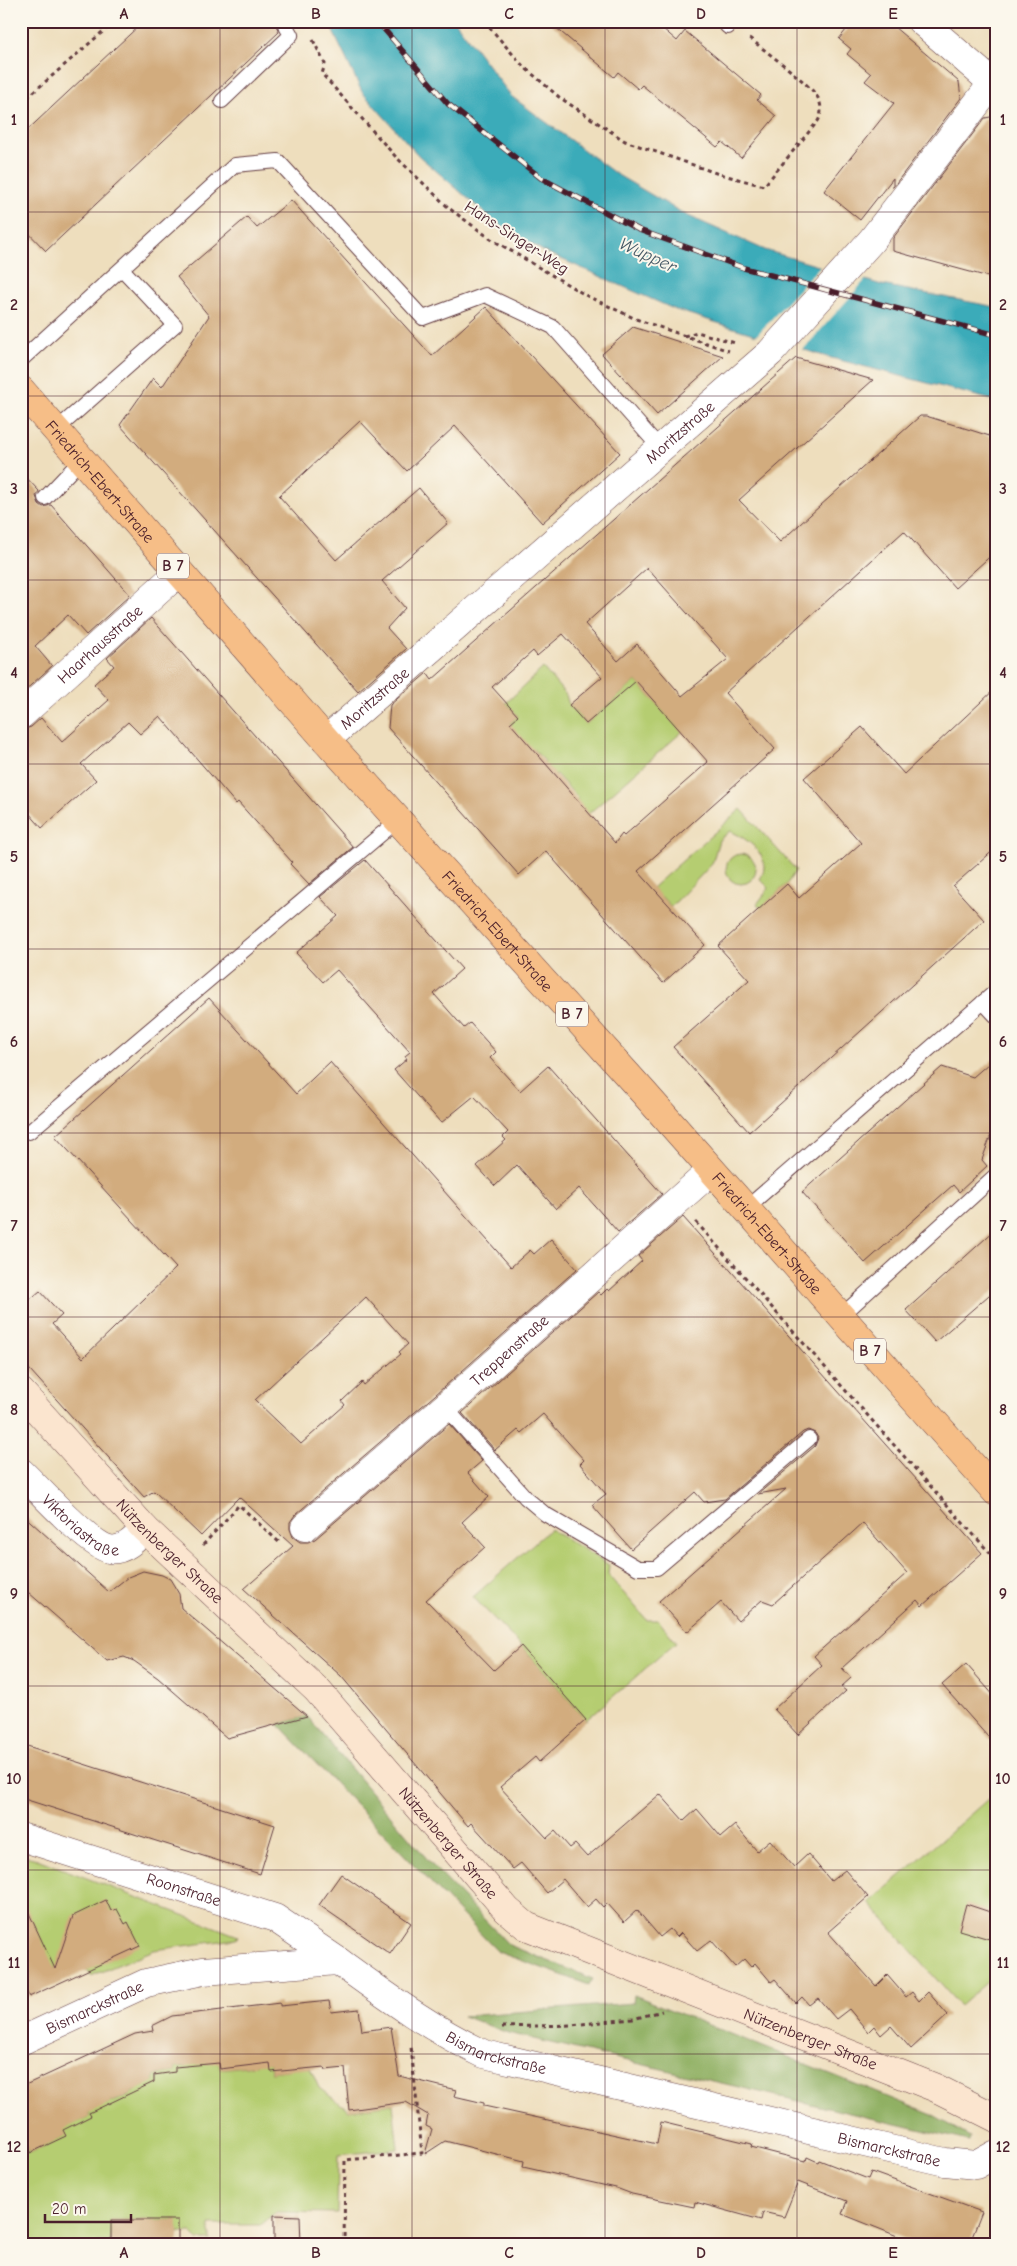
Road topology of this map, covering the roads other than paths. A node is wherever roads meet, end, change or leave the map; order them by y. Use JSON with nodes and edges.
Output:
{"nodes":[{"id":1,"x":283,"y":21,"type":"edge"},
{"id":2,"x":921,"y":21,"type":"edge"},
{"id":3,"x":994,"y":85,"type":"edge"},
{"id":4,"x":222,"y":101,"type":"dead end"},
{"id":5,"x":122,"y":269,"type":"junction"},
{"id":6,"x":21,"y":360,"type":"edge"},
{"id":7,"x":21,"y":390,"type":"edge"},
{"id":8,"x":56,"y":430,"type":"junction"},
{"id":9,"x":660,"y":448,"type":"junction"},
{"id":10,"x":82,"y":459,"type":"junction"},
{"id":11,"x":45,"y":498,"type":"dead end"},
{"id":12,"x":179,"y":572,"type":"junction"},
{"id":13,"x":21,"y":715,"type":"edge"},
{"id":14,"x":326,"y":740,"type":"junction"},
{"id":15,"x":398,"y":820,"type":"junction"},
{"id":16,"x":996,"y":991,"type":"edge"},
{"id":17,"x":983,"y":1002,"type":"junction"},
{"id":18,"x":996,"y":1016,"type":"edge"},
{"id":19,"x":29,"y":1132,"type":"dead end"},
{"id":20,"x":711,"y":1171,"type":"junction"},
{"id":21,"x":996,"y":1175,"type":"edge"},
{"id":22,"x":744,"y":1210,"type":"junction"},
{"id":23,"x":840,"y":1317,"type":"junction"},
{"id":24,"x":21,"y":1392,"type":"edge"},
{"id":25,"x":445,"y":1407,"type":"junction"},
{"id":26,"x":809,"y":1439,"type":"dead end"},
{"id":27,"x":21,"y":1472,"type":"edge"},
{"id":28,"x":996,"y":1492,"type":"edge"},
{"id":29,"x":305,"y":1527,"type":"road end"},
{"id":30,"x":145,"y":1529,"type":"junction"},
{"id":31,"x":21,"y":1837,"type":"edge"},
{"id":32,"x":338,"y":1961,"type":"junction"},
{"id":33,"x":21,"y":2041,"type":"edge"},
{"id":34,"x":996,"y":2118,"type":"edge"},
{"id":35,"x":996,"y":2154,"type":"edge"}],
"edges":[{"from":1,"to":4,"type":"lane"},
{"from":2,"to":3,"type":"street"},
{"from":3,"to":9,"type":"street","name":"Moritzstraße"},
{"from":5,"to":6,"type":"lane"},
{"from":5,"to":8,"type":"lane"},
{"from":5,"to":9,"type":"lane"},
{"from":7,"to":8,"type":"main road","name":"Friedrich-Ebert-Straße","number":"B 7"},
{"from":8,"to":10,"type":"main road","name":"Friedrich-Ebert-Straße","number":"B 7"},
{"from":9,"to":14,"type":"street","name":"Moritzstraße"},
{"from":10,"to":11,"type":"lane"},
{"from":10,"to":12,"type":"main road","name":"Friedrich-Ebert-Straße","number":"B 7"},
{"from":12,"to":13,"type":"street","name":"Haarhausstraße"},
{"from":12,"to":14,"type":"main road","name":"Friedrich-Ebert-Straße","number":"B 7"},
{"from":14,"to":15,"type":"main road","name":"Friedrich-Ebert-Straße","number":"B 7"},
{"from":15,"to":19,"type":"lane"},
{"from":15,"to":20,"type":"main road","name":"Friedrich-Ebert-Straße","number":"B 7"},
{"from":16,"to":17,"type":"lane"},
{"from":17,"to":18,"type":"lane"},
{"from":17,"to":22,"type":"lane"},
{"from":20,"to":22,"type":"main road","name":"Friedrich-Ebert-Straße","number":"B 7"},
{"from":20,"to":25,"type":"street","name":"Treppenstraße"},
{"from":21,"to":23,"type":"lane"},
{"from":22,"to":23,"type":"main road","name":"Friedrich-Ebert-Straße","number":"B 7"},
{"from":23,"to":28,"type":"main road","name":"Friedrich-Ebert-Straße","number":"B 7"},
{"from":24,"to":30,"type":"street","name":"Nützenberger Straße"},
{"from":25,"to":26,"type":"lane"},
{"from":25,"to":29,"type":"street","name":"Treppenstraße"},
{"from":27,"to":30,"type":"street","name":"Viktoriastraße"},
{"from":30,"to":34,"type":"street","name":"Nützenberger Straße"},
{"from":31,"to":32,"type":"street","name":"Roonstraße"},
{"from":32,"to":33,"type":"street","name":"Bismarckstraße"},
{"from":32,"to":35,"type":"street","name":"Bismarckstraße"}]}
